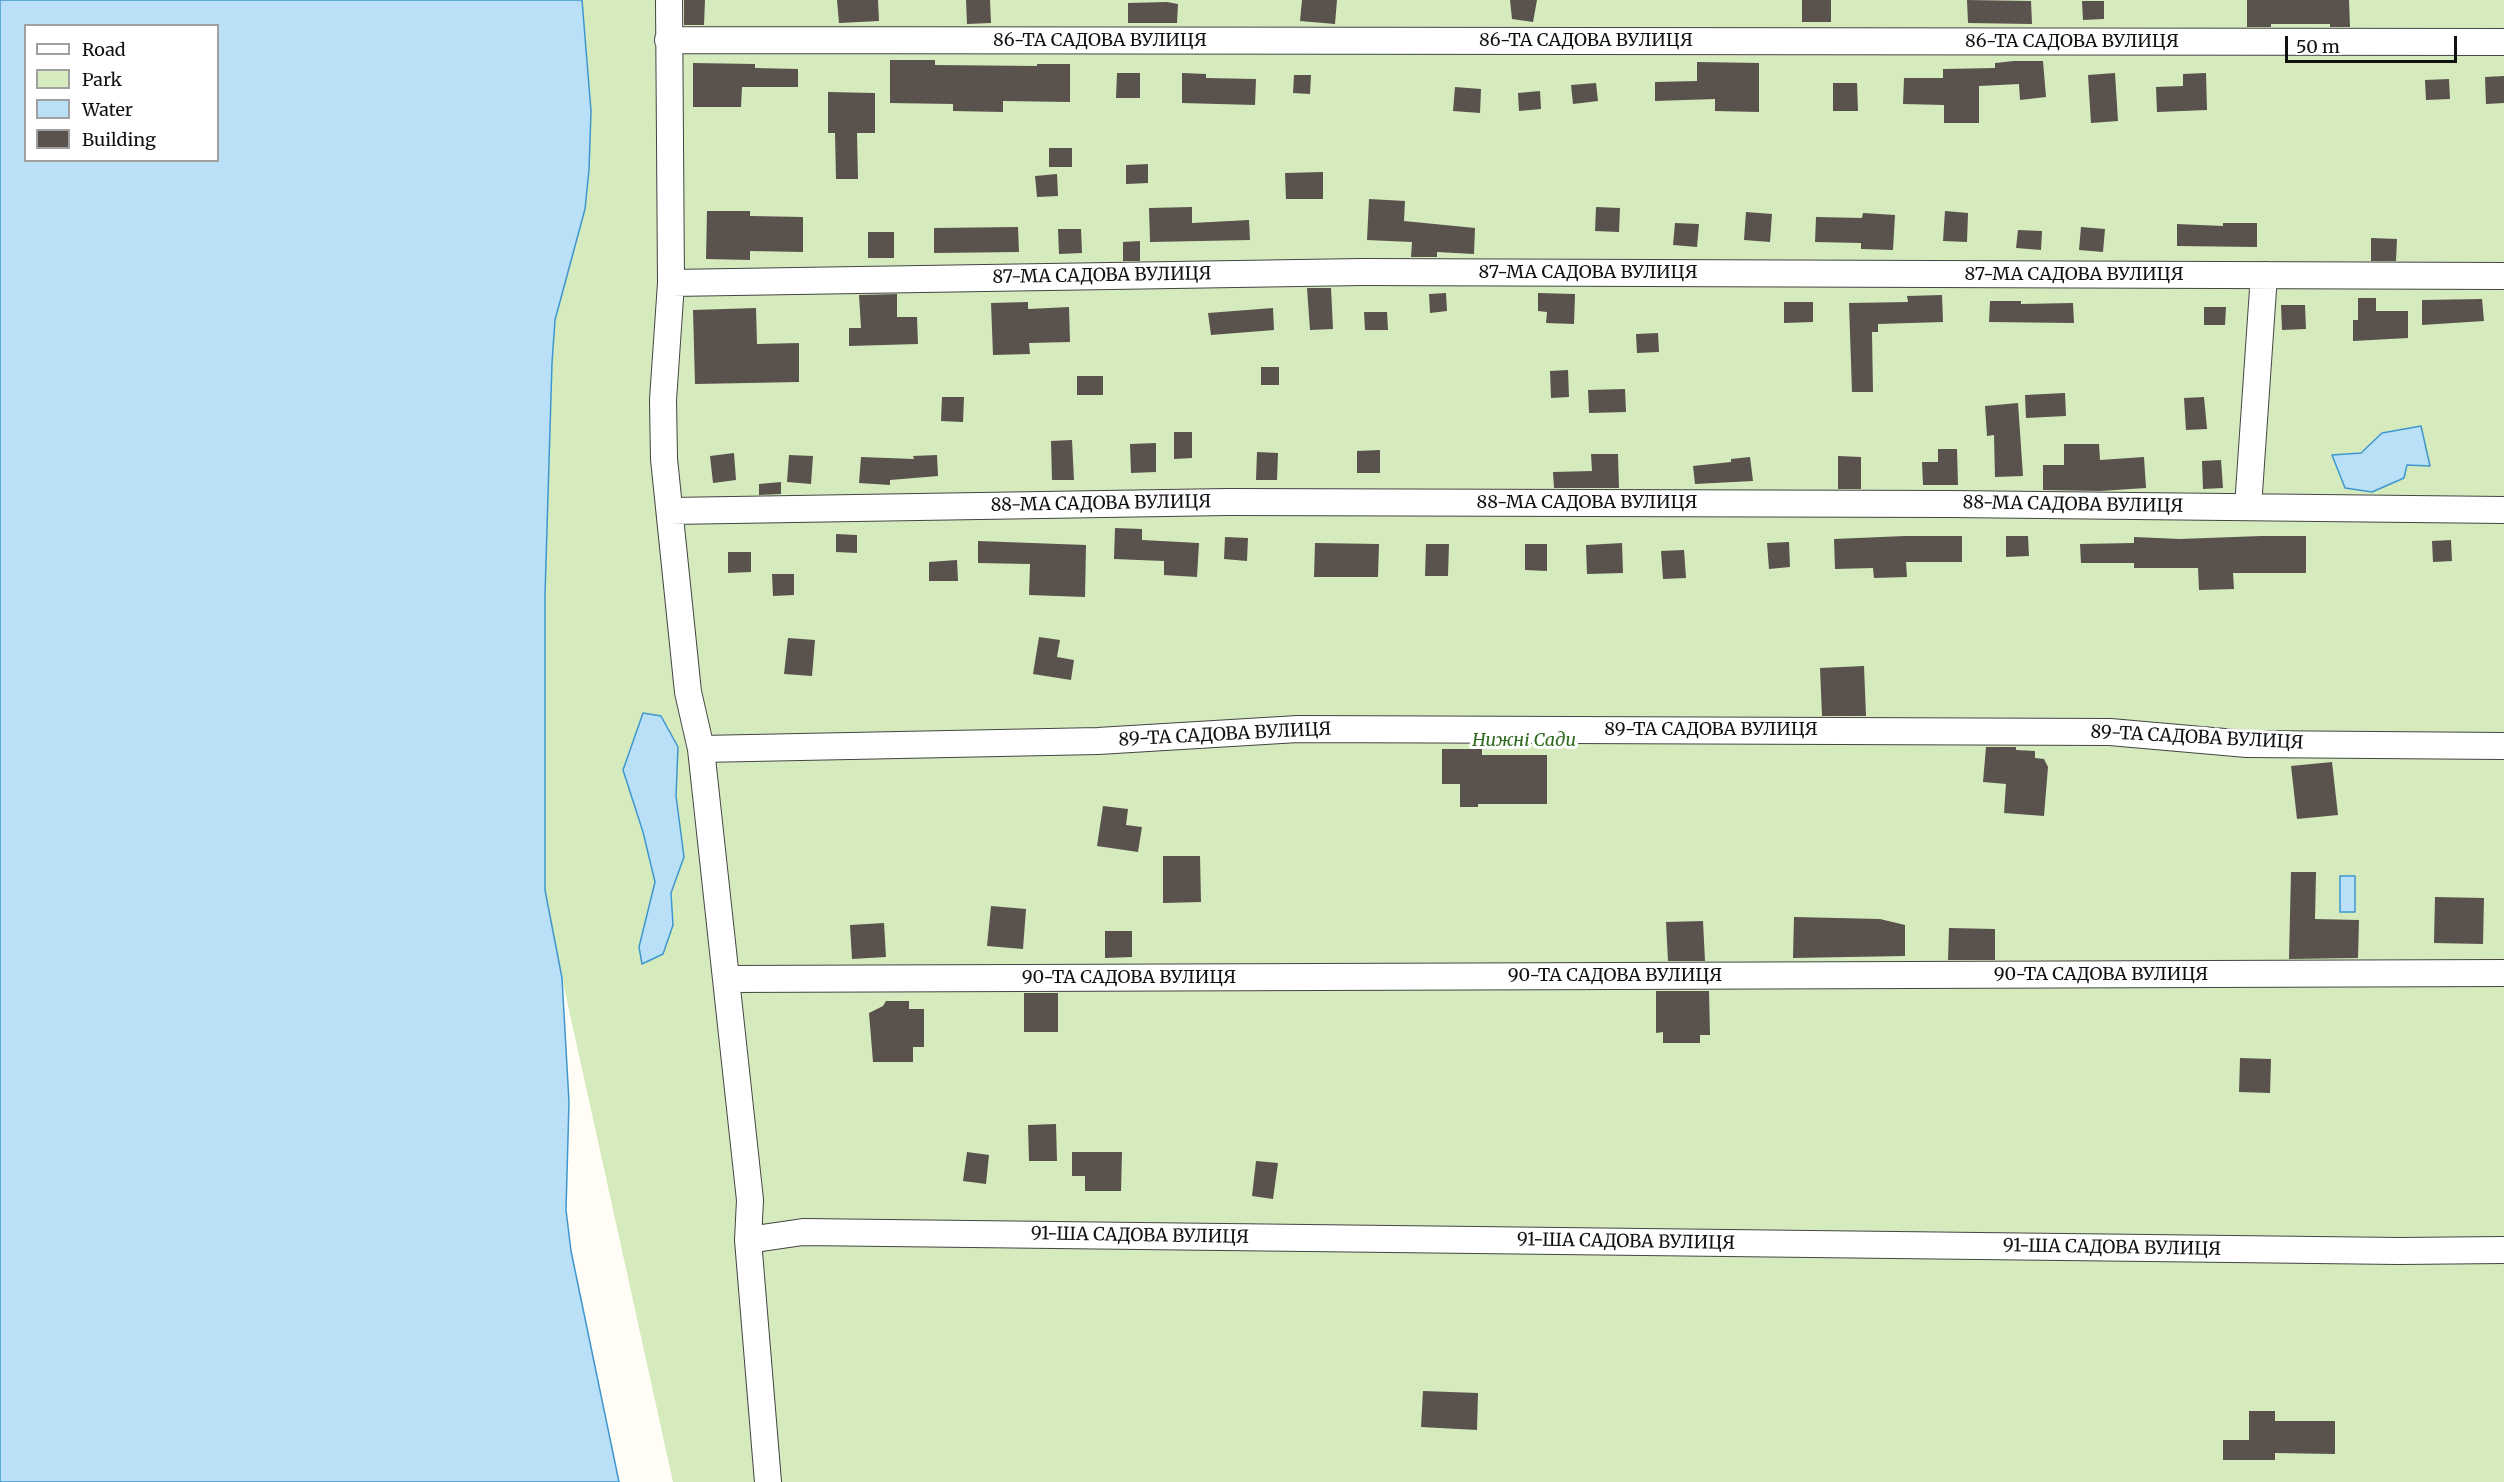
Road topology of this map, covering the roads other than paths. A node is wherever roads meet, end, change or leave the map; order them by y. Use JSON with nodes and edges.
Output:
{"nodes":[{"id":1,"x":669,"y":0,"type":"edge"},
{"id":2,"x":669,"y":40,"type":"junction"},
{"id":3,"x":2504,"y":42,"type":"edge"},
{"id":4,"x":2264,"y":275,"type":"junction"},
{"id":5,"x":2504,"y":276,"type":"edge"},
{"id":6,"x":671,"y":283,"type":"junction"},
{"id":7,"x":2248,"y":507,"type":"junction"},
{"id":8,"x":2504,"y":510,"type":"edge"},
{"id":9,"x":670,"y":511,"type":"junction"},
{"id":10,"x":2504,"y":746,"type":"edge"},
{"id":11,"x":701,"y":749,"type":"junction"},
{"id":12,"x":2504,"y":974,"type":"edge"},
{"id":13,"x":726,"y":979,"type":"junction"},
{"id":14,"x":748,"y":1240,"type":"junction"},
{"id":15,"x":2504,"y":1250,"type":"edge"},
{"id":16,"x":768,"y":1482,"type":"edge"}],
"edges":[{"from":1,"to":2,"type":"street"},
{"from":2,"to":3,"type":"street","name":"86-ТА САДОВА ВУЛИЦЯ"},
{"from":2,"to":6,"type":"street"},
{"from":4,"to":5,"type":"street","name":"87-МА САДОВА ВУЛИЦЯ"},
{"from":4,"to":6,"type":"street","name":"87-МА САДОВА ВУЛИЦЯ"},
{"from":4,"to":7,"type":"street"},
{"from":6,"to":9,"type":"street"},
{"from":7,"to":8,"type":"street","name":"88-МА САДОВА ВУЛИЦЯ"},
{"from":7,"to":9,"type":"street","name":"88-МА САДОВА ВУЛИЦЯ"},
{"from":9,"to":11,"type":"street"},
{"from":10,"to":11,"type":"street","name":"89-ТА САДОВА ВУЛИЦЯ"},
{"from":11,"to":13,"type":"street"},
{"from":12,"to":13,"type":"street","name":"90-ТА САДОВА ВУЛИЦЯ"},
{"from":13,"to":14,"type":"street"},
{"from":14,"to":15,"type":"street","name":"91-ША САДОВА ВУЛИЦЯ"},
{"from":14,"to":16,"type":"street"}]}
